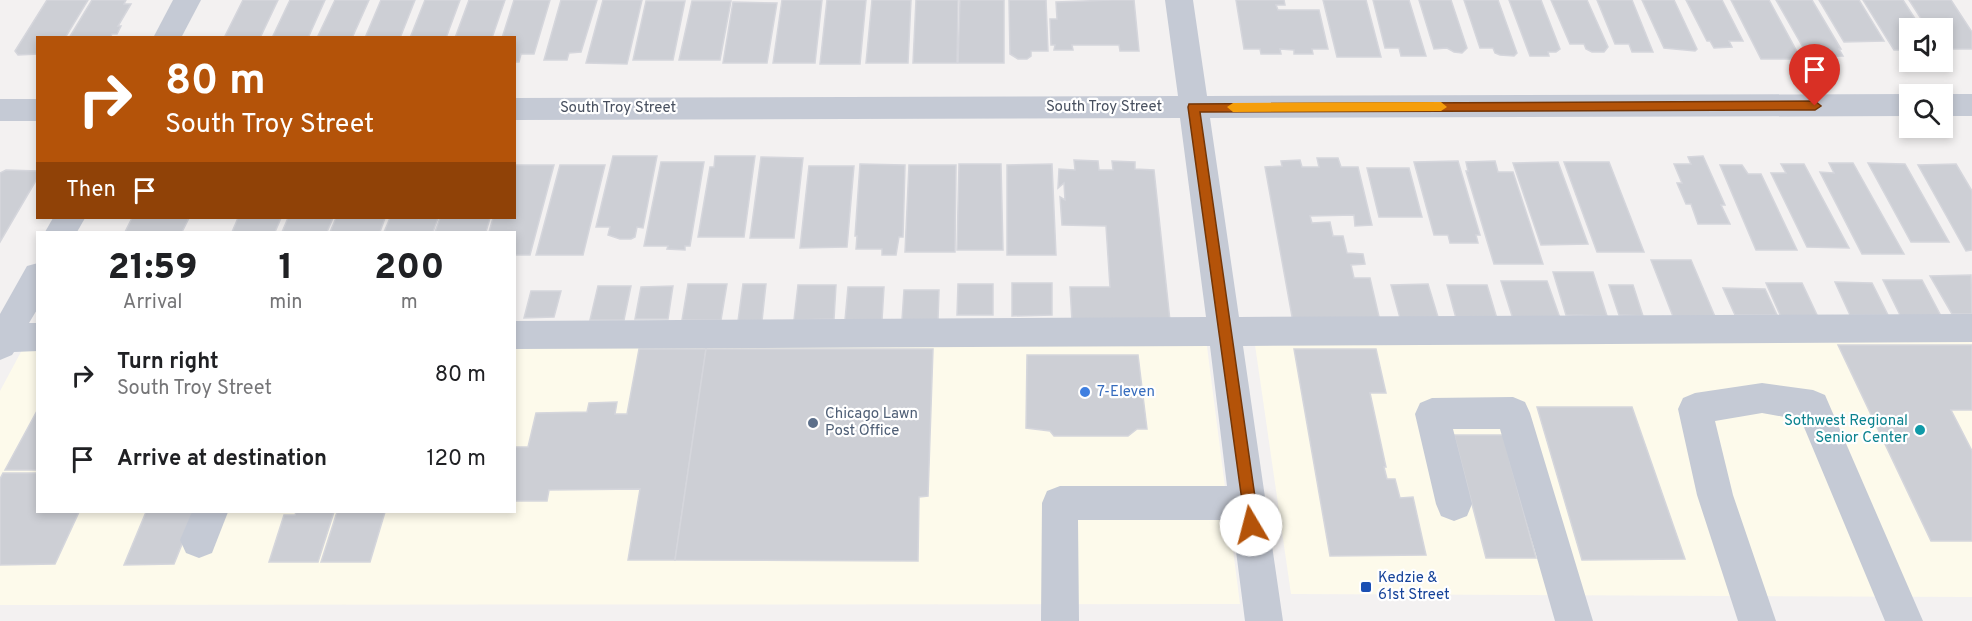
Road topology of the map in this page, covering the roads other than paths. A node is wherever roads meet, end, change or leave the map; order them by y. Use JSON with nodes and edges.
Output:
{"nodes":[{"id":1,"x":187,"y":0,"type":"edge"},
{"id":2,"x":1179,"y":0,"type":"edge"},
{"id":3,"x":168,"y":36,"type":"edge"},
{"id":4,"x":1899,"y":105,"type":"edge"},
{"id":5,"x":1953,"y":105,"type":"edge"},
{"id":6,"x":1972,"y":105,"type":"edge"},
{"id":7,"x":1194,"y":107,"type":"junction"},
{"id":8,"x":516,"y":109,"type":"edge"},
{"id":9,"x":0,"y":110,"type":"edge"},
{"id":10,"x":36,"y":110,"type":"edge"},
{"id":11,"x":36,"y":279,"type":"edge"},
{"id":12,"x":1972,"y":328,"type":"edge"},
{"id":13,"x":1224,"y":331,"type":"junction"},
{"id":14,"x":516,"y":335,"type":"edge"},
{"id":15,"x":36,"y":337,"type":"edge"},
{"id":16,"x":1,"y":340,"type":"edge"},
{"id":17,"x":1248,"y":503,"type":"junction"},
{"id":18,"x":1454,"y":504,"type":"dead end"},
{"id":19,"x":1060,"y":621,"type":"edge"},
{"id":20,"x":1264,"y":621,"type":"edge"},
{"id":21,"x":1574,"y":621,"type":"edge"},
{"id":22,"x":1757,"y":621,"type":"edge"},
{"id":23,"x":1904,"y":621,"type":"edge"}],
"edges":[{"from":1,"to":3,"type":"street"},
{"from":2,"to":7,"type":"street"},
{"from":4,"to":7,"type":"street","name":"South Troy Street"},
{"from":5,"to":6,"type":"street"},
{"from":7,"to":8,"type":"street","name":"South Troy Street"},
{"from":7,"to":13,"type":"street"},
{"from":9,"to":10,"type":"street"},
{"from":11,"to":16,"type":"street"},
{"from":12,"to":13,"type":"street"},
{"from":13,"to":14,"type":"street"},
{"from":13,"to":17,"type":"street"},
{"from":15,"to":16,"type":"street"},
{"from":17,"to":19,"type":"street"},
{"from":17,"to":20,"type":"street"},
{"from":18,"to":21,"type":"street"},
{"from":22,"to":23,"type":"street"}]}
